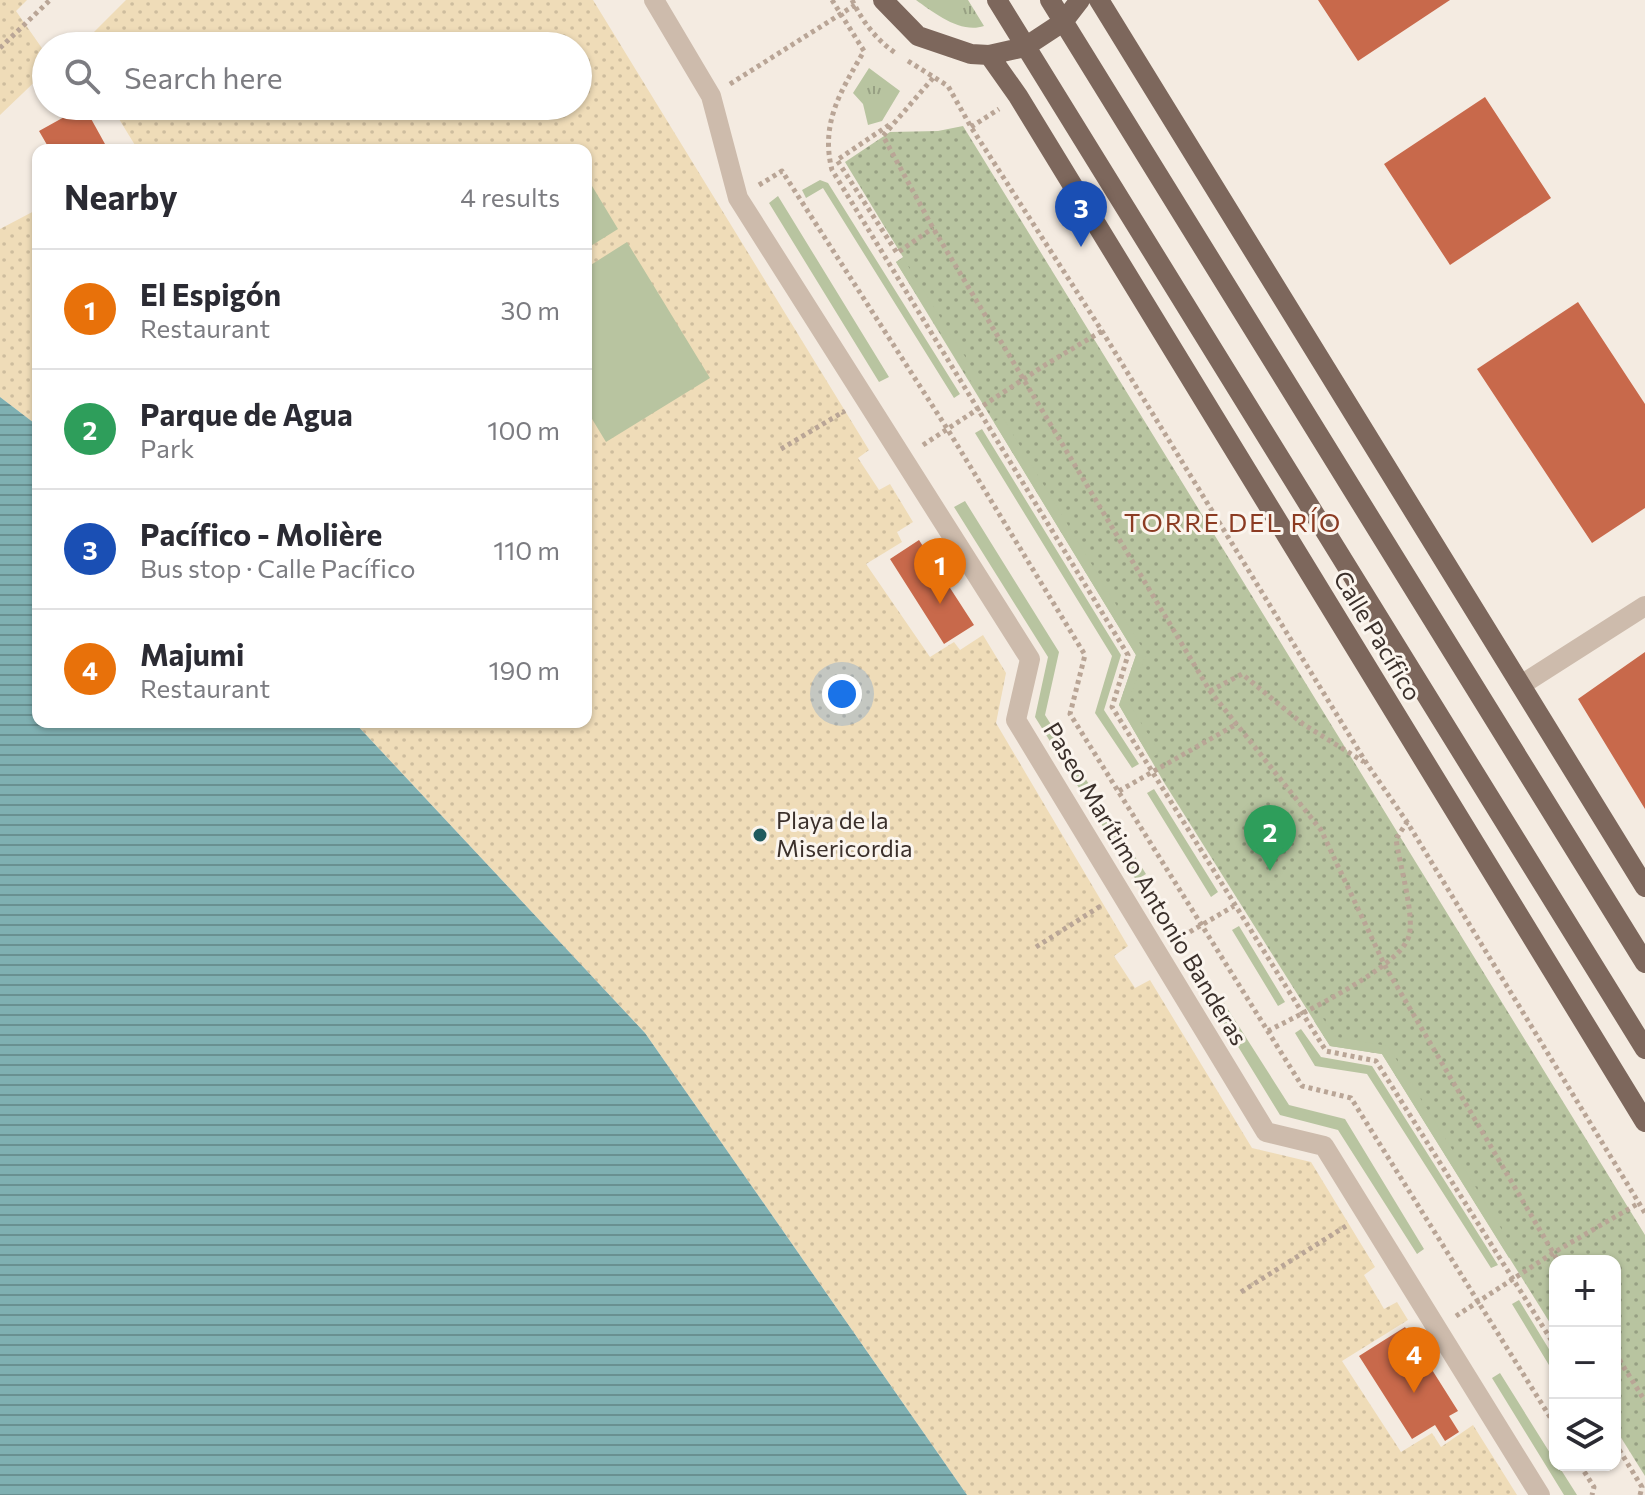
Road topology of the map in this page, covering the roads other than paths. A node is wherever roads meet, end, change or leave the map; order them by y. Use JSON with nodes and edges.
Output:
{"nodes":[{"id":1,"x":654,"y":0,"type":"edge"},
{"id":2,"x":883,"y":0,"type":"edge"},
{"id":3,"x":997,"y":0,"type":"edge"},
{"id":4,"x":1050,"y":0,"type":"edge"},
{"id":5,"x":1080,"y":0,"type":"edge"},
{"id":6,"x":1099,"y":0,"type":"edge"},
{"id":7,"x":1063,"y":22,"type":"junction"},
{"id":8,"x":1025,"y":47,"type":"junction"},
{"id":9,"x":989,"y":55,"type":"junction"},
{"id":10,"x":1645,"y":606,"type":"edge"},
{"id":11,"x":1521,"y":685,"type":"junction"},
{"id":12,"x":1645,"y":887,"type":"edge"},
{"id":13,"x":1645,"y":963,"type":"edge"},
{"id":14,"x":1645,"y":1049,"type":"edge"},
{"id":15,"x":1645,"y":1122,"type":"edge"},
{"id":16,"x":1540,"y":1495,"type":"edge"}],
"edges":[{"from":1,"to":16,"type":"street","name":"Paseo Marítimo Antonio Banderas"},
{"from":2,"to":9,"type":"main road"},
{"from":3,"to":8,"type":"main road","name":"Calle Pacífico"},
{"from":4,"to":7,"type":"main road"},
{"from":5,"to":7,"type":"main road"},
{"from":6,"to":11,"type":"main road"},
{"from":7,"to":8,"type":"main road"},
{"from":7,"to":13,"type":"main road"},
{"from":8,"to":9,"type":"main road"},
{"from":8,"to":14,"type":"main road","name":"Calle Pacífico"},
{"from":9,"to":15,"type":"main road","name":"Calle Pacífico"},
{"from":10,"to":11,"type":"street"},
{"from":11,"to":12,"type":"main road"}]}
